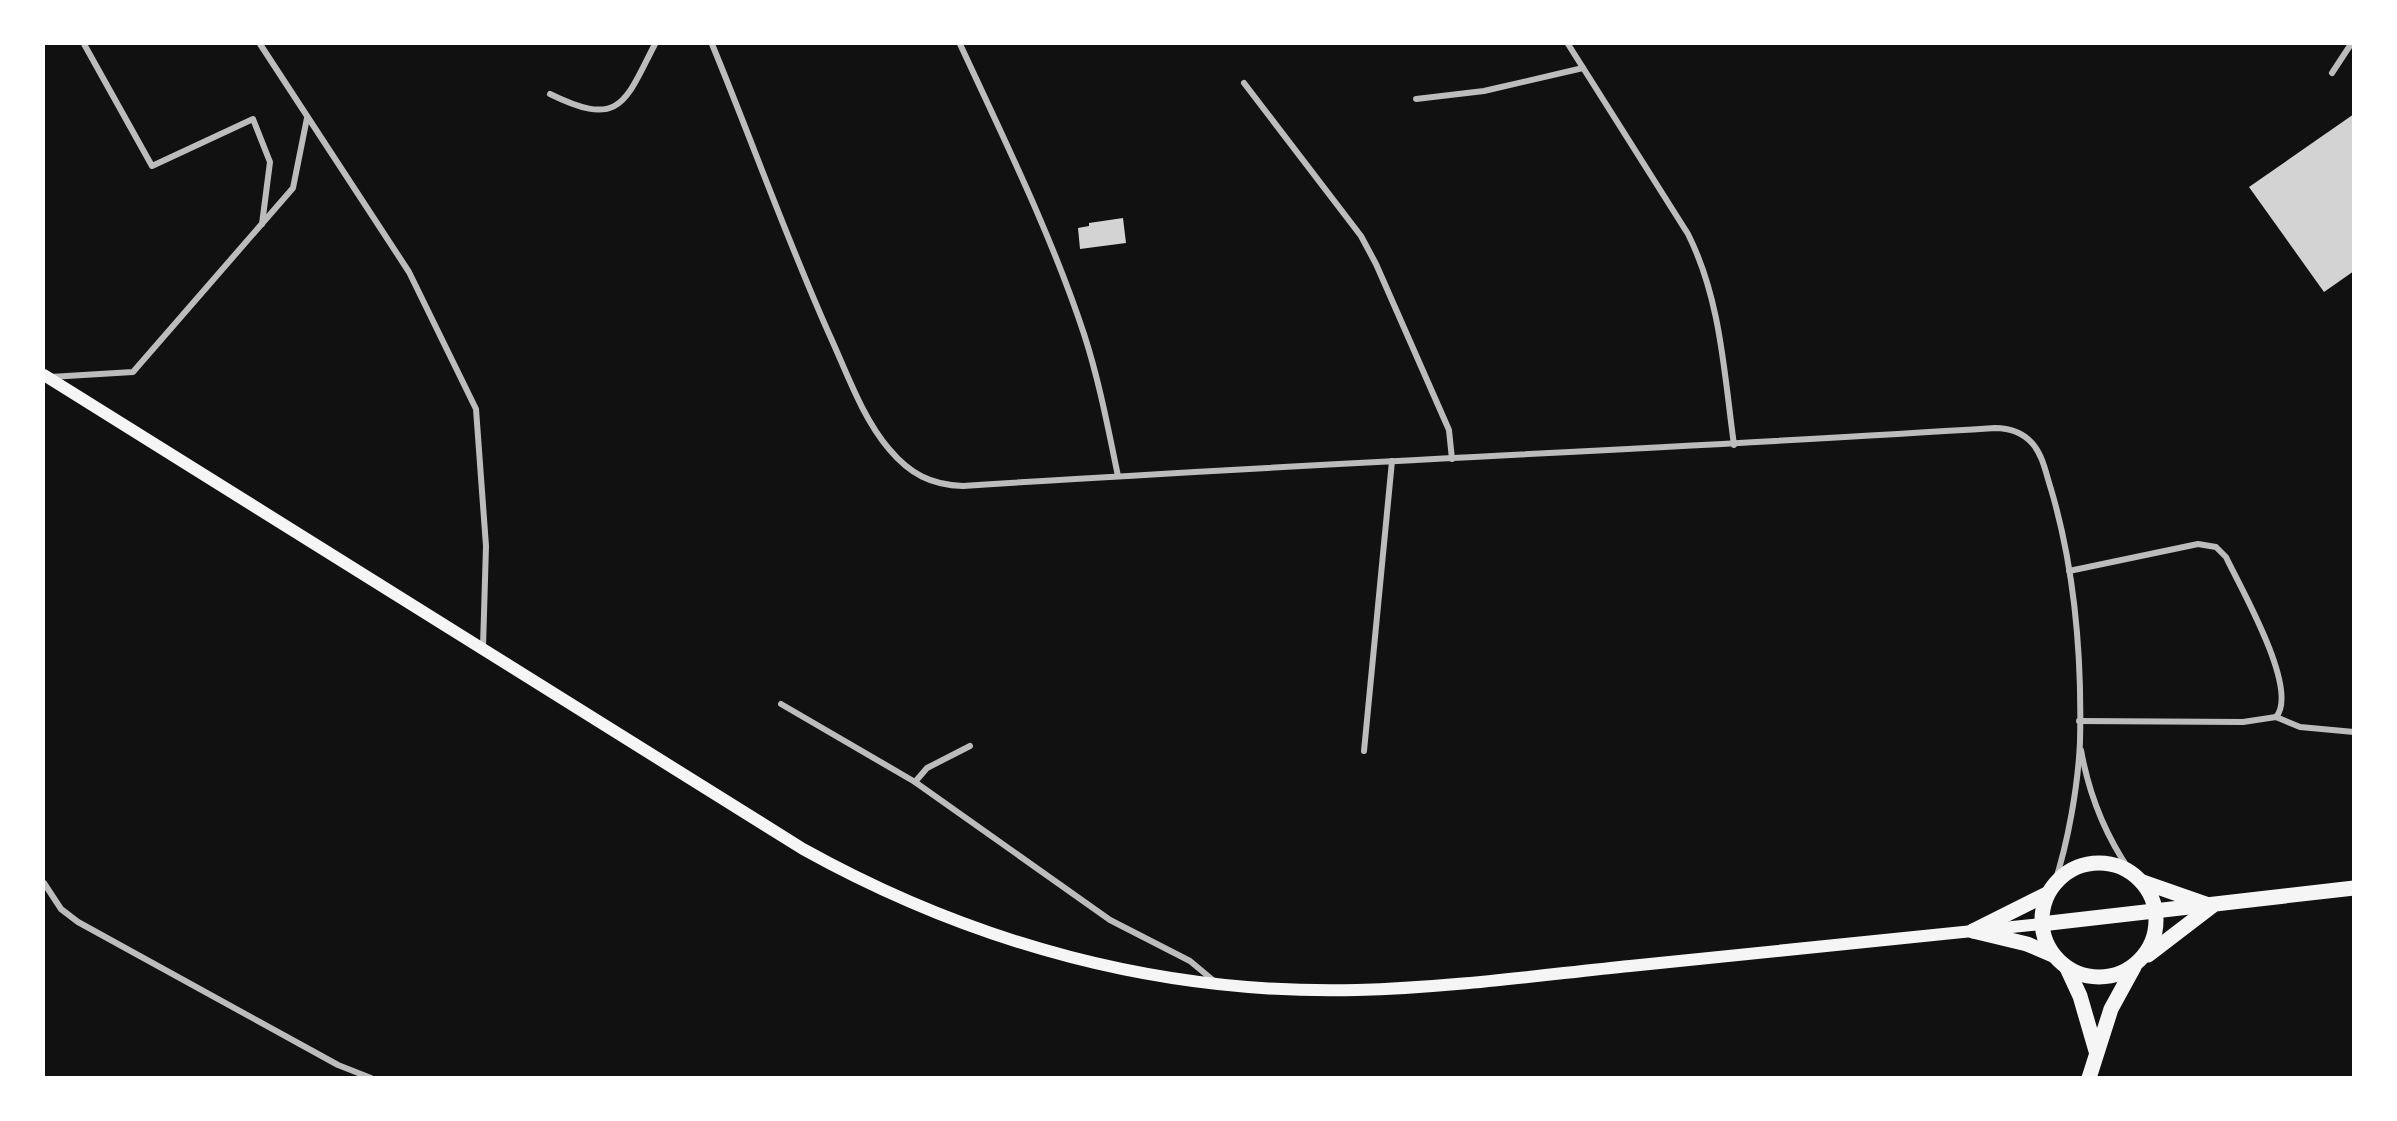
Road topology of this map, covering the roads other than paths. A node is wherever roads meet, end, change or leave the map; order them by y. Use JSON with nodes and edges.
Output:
{"nodes":[{"id":1,"x":84,"y":44,"type":"edge"},
{"id":2,"x":260,"y":44,"type":"edge"},
{"id":3,"x":655,"y":44,"type":"edge"},
{"id":4,"x":712,"y":44,"type":"edge"},
{"id":5,"x":960,"y":44,"type":"edge"},
{"id":6,"x":1568,"y":44,"type":"edge"},
{"id":7,"x":2351,"y":44,"type":"edge"},
{"id":8,"x":1583,"y":68,"type":"junction"},
{"id":9,"x":2332,"y":73,"type":"dead end"},
{"id":10,"x":1244,"y":83,"type":"dead end"},
{"id":11,"x":550,"y":94,"type":"dead end"},
{"id":12,"x":1416,"y":99,"type":"dead end"},
{"id":13,"x":307,"y":118,"type":"junction"},
{"id":14,"x":262,"y":224,"type":"junction"},
{"id":15,"x":46,"y":376,"type":"edge"},
{"id":16,"x":1734,"y":445,"type":"junction"},
{"id":17,"x":1452,"y":459,"type":"junction"},
{"id":18,"x":1392,"y":461,"type":"junction"},
{"id":19,"x":1118,"y":476,"type":"junction"},
{"id":20,"x":2069,"y":571,"type":"junction"},
{"id":21,"x":483,"y":647,"type":"junction"},
{"id":22,"x":781,"y":704,"type":"dead end"},
{"id":23,"x":2276,"y":717,"type":"junction"},
{"id":24,"x":2079,"y":721,"type":"junction"},
{"id":25,"x":2354,"y":732,"type":"edge"},
{"id":26,"x":2080,"y":744,"type":"junction"},
{"id":27,"x":970,"y":746,"type":"dead end"},
{"id":28,"x":1364,"y":751,"type":"dead end"},
{"id":29,"x":915,"y":783,"type":"junction"},
{"id":30,"x":2130,"y":871,"type":"junction"},
{"id":31,"x":2143,"y":882,"type":"junction"},
{"id":32,"x":44,"y":883,"type":"edge"},
{"id":33,"x":2354,"y":888,"type":"edge"},
{"id":34,"x":2050,"y":889,"type":"junction"},
{"id":35,"x":2212,"y":906,"type":"junction"},
{"id":36,"x":2157,"y":912,"type":"junction"},
{"id":37,"x":2042,"y":924,"type":"junction"},
{"id":38,"x":1973,"y":931,"type":"junction"},
{"id":39,"x":2053,"y":955,"type":"junction"},
{"id":40,"x":2137,"y":963,"type":"junction"},
{"id":41,"x":2067,"y":968,"type":"junction"},
{"id":42,"x":1219,"y":985,"type":"junction"},
{"id":43,"x":2096,"y":1051,"type":"junction"},
{"id":44,"x":372,"y":1077,"type":"edge"},
{"id":45,"x":2089,"y":1077,"type":"edge"}],
"edges":[{"from":1,"to":14,"type":"street"},
{"from":2,"to":13,"type":"street"},
{"from":3,"to":11,"type":"street"},
{"from":4,"to":19,"type":"street"},
{"from":5,"to":19,"type":"street"},
{"from":6,"to":8,"type":"street"},
{"from":7,"to":9,"type":"street"},
{"from":8,"to":12,"type":"street"},
{"from":8,"to":16,"type":"street"},
{"from":10,"to":17,"type":"street"},
{"from":13,"to":14,"type":"street"},
{"from":13,"to":21,"type":"street"},
{"from":14,"to":15,"type":"street"},
{"from":15,"to":21,"type":"main road"},
{"from":16,"to":17,"type":"street"},
{"from":16,"to":20,"type":"street"},
{"from":17,"to":18,"type":"street"},
{"from":18,"to":19,"type":"street"},
{"from":18,"to":28,"type":"street"},
{"from":20,"to":23,"type":"street"},
{"from":20,"to":24,"type":"street"},
{"from":21,"to":42,"type":"main road"},
{"from":22,"to":29,"type":"street"},
{"from":23,"to":24,"type":"street"},
{"from":23,"to":25,"type":"street"},
{"from":24,"to":26,"type":"street"},
{"from":26,"to":30,"type":"street"},
{"from":26,"to":34,"type":"street"},
{"from":27,"to":29,"type":"street"},
{"from":29,"to":42,"type":"street"},
{"from":30,"to":31,"type":"main road"},
{"from":30,"to":34,"type":"main road"},
{"from":31,"to":35,"type":"main road"},
{"from":31,"to":36,"type":"main road"},
{"from":32,"to":44,"type":"street"},
{"from":33,"to":35,"type":"main road"},
{"from":34,"to":37,"type":"main road"},
{"from":34,"to":38,"type":"main road"},
{"from":35,"to":36,"type":"main road"},
{"from":35,"to":40,"type":"main road"},
{"from":36,"to":37,"type":"main road"},
{"from":36,"to":40,"type":"main road"},
{"from":37,"to":38,"type":"main road"},
{"from":37,"to":39,"type":"main road"},
{"from":38,"to":39,"type":"main road"},
{"from":38,"to":42,"type":"main road"},
{"from":39,"to":41,"type":"main road"},
{"from":40,"to":41,"type":"main road"},
{"from":40,"to":43,"type":"main road"},
{"from":41,"to":43,"type":"main road"},
{"from":43,"to":45,"type":"main road"}]}
